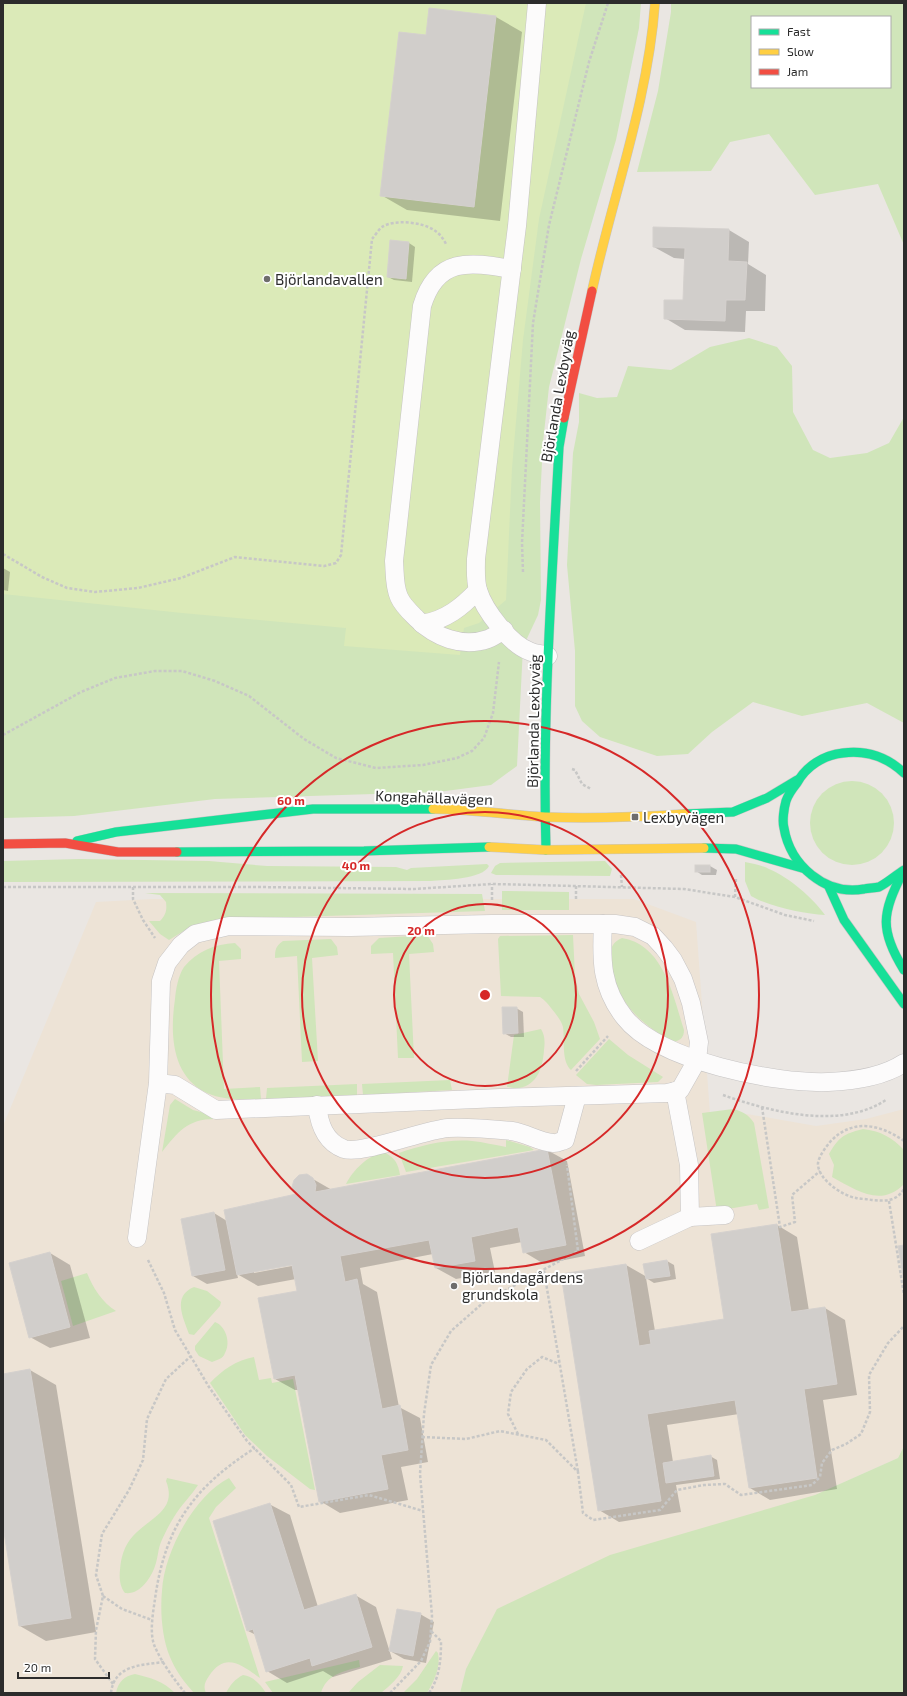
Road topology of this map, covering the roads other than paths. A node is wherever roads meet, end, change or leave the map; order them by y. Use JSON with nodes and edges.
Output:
{"nodes":[{"id":1,"x":537,"y":3,"type":"edge"},
{"id":2,"x":655,"y":3,"type":"edge"},
{"id":3,"x":512,"y":269,"type":"junction"},
{"id":4,"x":478,"y":590,"type":"junction"},
{"id":5,"x":422,"y":624,"type":"junction"},
{"id":6,"x":504,"y":630,"type":"junction"},
{"id":7,"x":548,"y":656,"type":"junction"},
{"id":8,"x":904,"y":772,"type":"edge"},
{"id":9,"x":798,"y":780,"type":"junction"},
{"id":10,"x":545,"y":817,"type":"junction"},
{"id":11,"x":65,"y":843,"type":"junction"},
{"id":12,"x":3,"y":844,"type":"edge"},
{"id":13,"x":546,"y":850,"type":"junction"},
{"id":14,"x":802,"y":868,"type":"junction"},
{"id":15,"x":904,"y":871,"type":"edge"},
{"id":16,"x":829,"y":887,"type":"junction"},
{"id":17,"x":603,"y":924,"type":"junction"},
{"id":18,"x":904,"y":970,"type":"edge"},
{"id":19,"x":904,"y":1004,"type":"edge"},
{"id":20,"x":697,"y":1060,"type":"junction"},
{"id":21,"x":904,"y":1063,"type":"edge"},
{"id":22,"x":158,"y":1083,"type":"junction"},
{"id":23,"x":675,"y":1091,"type":"junction"},
{"id":24,"x":577,"y":1096,"type":"junction"},
{"id":25,"x":317,"y":1105,"type":"junction"},
{"id":26,"x":725,"y":1215,"type":"dead end"},
{"id":27,"x":690,"y":1217,"type":"junction"},
{"id":28,"x":136,"y":1238,"type":"road end"},
{"id":29,"x":639,"y":1241,"type":"dead end"}],
"edges":[{"from":1,"to":3,"type":"lane"},
{"from":2,"to":7,"type":"street","name":"Björlanda Lexbyväg"},
{"from":3,"to":4,"type":"lane"},
{"from":3,"to":5,"type":"lane"},
{"from":4,"to":5,"type":"lane"},
{"from":4,"to":6,"type":"lane"},
{"from":5,"to":6,"type":"lane"},
{"from":6,"to":7,"type":"lane"},
{"from":7,"to":10,"type":"street","name":"Björlanda Lexbyväg"},
{"from":8,"to":9,"type":"street","name":"Kongahällavägen"},
{"from":9,"to":10,"type":"street","name":"Kongahällavägen"},
{"from":9,"to":14,"type":"street","name":"Kongahällavägen"},
{"from":10,"to":11,"type":"street","name":"Kongahällavägen"},
{"from":10,"to":13,"type":"street","name":"Björlanda Lexbyväg"},
{"from":11,"to":12,"type":"street","name":"Kongahällavägen"},
{"from":11,"to":13,"type":"street","name":"Kongahällavägen"},
{"from":13,"to":14,"type":"street","name":"Kongahällavägen"},
{"from":14,"to":16,"type":"street","name":"Kongahällavägen"},
{"from":15,"to":16,"type":"street","name":"Kongahällavägen"},
{"from":15,"to":18,"type":"street"},
{"from":16,"to":19,"type":"street"},
{"from":17,"to":20,"type":"lane"},
{"from":17,"to":20,"type":"lane"},
{"from":17,"to":22,"type":"lane"},
{"from":20,"to":21,"type":"lane"},
{"from":20,"to":23,"type":"lane"},
{"from":22,"to":25,"type":"lane"},
{"from":22,"to":28,"type":"lane"},
{"from":23,"to":24,"type":"lane"},
{"from":23,"to":27,"type":"lane"},
{"from":24,"to":25,"type":"lane"},
{"from":24,"to":25,"type":"lane"},
{"from":26,"to":27,"type":"lane"},
{"from":27,"to":29,"type":"lane"}]}
